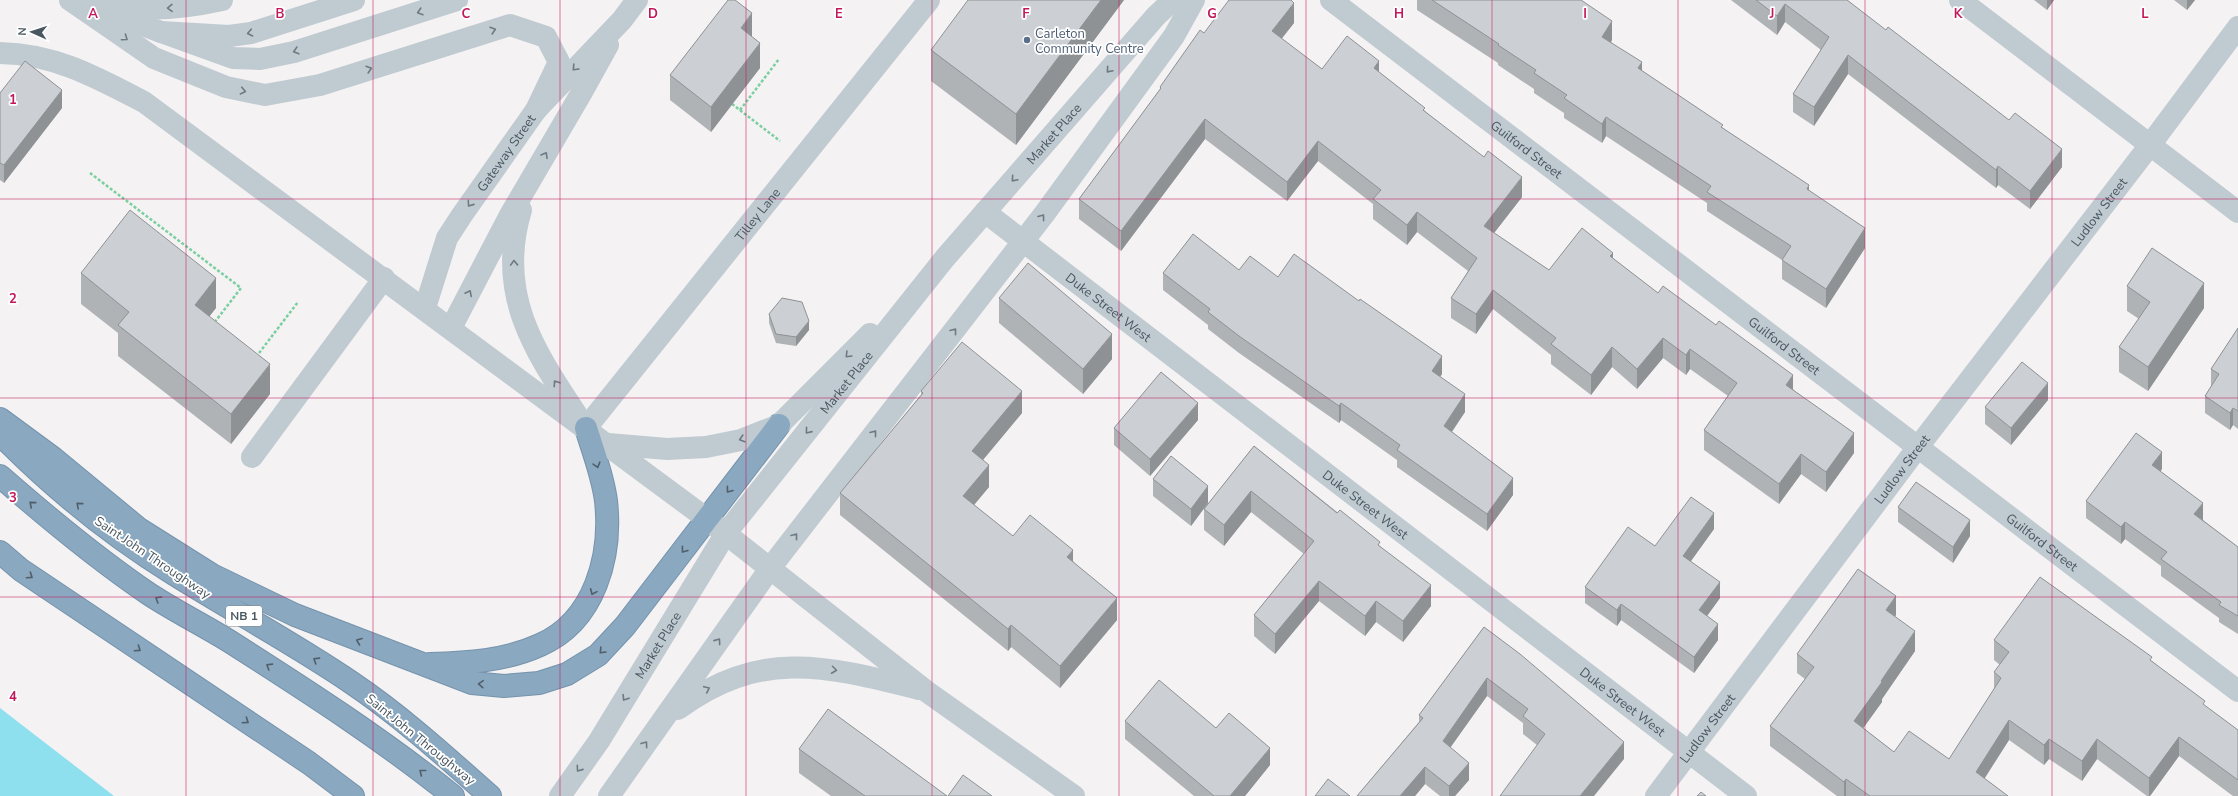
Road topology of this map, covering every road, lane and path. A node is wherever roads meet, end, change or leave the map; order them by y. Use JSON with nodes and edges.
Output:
{"nodes":[{"id":1,"x":70,"y":0,"type":"edge"},
{"id":2,"x":78,"y":0,"type":"edge"},
{"id":3,"x":92,"y":0,"type":"edge"},
{"id":4,"x":222,"y":0,"type":"edge"},
{"id":5,"x":354,"y":0,"type":"edge"},
{"id":6,"x":457,"y":0,"type":"edge"},
{"id":7,"x":637,"y":0,"type":"edge"},
{"id":8,"x":929,"y":0,"type":"edge"},
{"id":9,"x":1173,"y":0,"type":"edge"},
{"id":10,"x":1194,"y":0,"type":"edge"},
{"id":11,"x":1331,"y":0,"type":"edge"},
{"id":12,"x":1960,"y":0,"type":"edge"},
{"id":13,"x":622,"y":20,"type":"junction"},
{"id":14,"x":2238,"y":27,"type":"edge"},
{"id":15,"x":161,"y":32,"type":"junction"},
{"id":16,"x":0,"y":53,"type":"edge"},
{"id":17,"x":778,"y":59,"type":"dead end"},
{"id":18,"x":732,"y":104,"type":"dead end"},
{"id":19,"x":536,"y":110,"type":"junction"},
{"id":20,"x":740,"y":110,"type":"junction"},
{"id":21,"x":2150,"y":145,"type":"junction"},
{"id":22,"x":802,"y":158,"type":"junction"},
{"id":23,"x":90,"y":173,"type":"dead end"},
{"id":24,"x":530,"y":182,"type":"junction"},
{"id":25,"x":985,"y":212,"type":"junction"},
{"id":26,"x":2238,"y":212,"type":"edge"},
{"id":27,"x":1023,"y":242,"type":"junction"},
{"id":28,"x":945,"y":258,"type":"junction"},
{"id":29,"x":384,"y":278,"type":"junction"},
{"id":30,"x":298,"y":302,"type":"dead end"},
{"id":31,"x":425,"y":308,"type":"junction"},
{"id":32,"x":211,"y":321,"type":"edge"},
{"id":33,"x":214,"y":324,"type":"junction"},
{"id":34,"x":220,"y":328,"type":"edge"},
{"id":35,"x":451,"y":328,"type":"junction"},
{"id":36,"x":250,"y":352,"type":"edge"},
{"id":37,"x":256,"y":357,"type":"junction"},
{"id":38,"x":253,"y":361,"type":"edge"},
{"id":39,"x":0,"y":419,"type":"edge"},
{"id":40,"x":779,"y":425,"type":"junction"},
{"id":41,"x":586,"y":428,"type":"junction"},
{"id":42,"x":0,"y":434,"type":"edge"},
{"id":43,"x":608,"y":444,"type":"junction"},
{"id":44,"x":1918,"y":447,"type":"junction"},
{"id":45,"x":252,"y":457,"type":"dead end"},
{"id":46,"x":0,"y":476,"type":"edge"},
{"id":47,"x":707,"y":519,"type":"junction"},
{"id":48,"x":726,"y":533,"type":"junction"},
{"id":49,"x":0,"y":552,"type":"edge"},
{"id":50,"x":771,"y":567,"type":"junction"},
{"id":51,"x":418,"y":664,"type":"junction"},
{"id":52,"x":926,"y":691,"type":"junction"},
{"id":53,"x":2238,"y":691,"type":"edge"},
{"id":54,"x":664,"y":719,"type":"junction"},
{"id":55,"x":1690,"y":752,"type":"junction"},
{"id":56,"x":354,"y":796,"type":"edge"},
{"id":57,"x":453,"y":796,"type":"edge"},
{"id":58,"x":490,"y":796,"type":"edge"},
{"id":59,"x":560,"y":796,"type":"edge"},
{"id":60,"x":609,"y":796,"type":"edge"},
{"id":61,"x":1074,"y":796,"type":"edge"},
{"id":62,"x":1656,"y":796,"type":"edge"},
{"id":63,"x":1746,"y":796,"type":"edge"}],
"edges":[{"from":1,"to":19,"type":"street","one_way":true},
{"from":2,"to":15,"type":"street"},
{"from":4,"to":3,"type":"street","one_way":true},
{"from":5,"to":15,"type":"street","one_way":true},
{"from":6,"to":15,"type":"street","one_way":true},
{"from":7,"to":13,"type":"street","name":"Gateway Street"},
{"from":8,"to":22,"type":"street","name":"Tilley Lane"},
{"from":9,"to":25,"type":"street","name":"Market Place","one_way":true},
{"from":27,"to":10,"type":"street","one_way":true},
{"from":11,"to":44,"type":"street","name":"Guilford Street"},
{"from":12,"to":21,"type":"street"},
{"from":13,"to":19,"type":"street","name":"Gateway Street","one_way":true},
{"from":24,"to":13,"type":"street","name":"Gateway Street","one_way":true},
{"from":14,"to":21,"type":"street","name":"Ludlow Street"},
{"from":16,"to":29,"type":"street"},
{"from":17,"to":20,"type":"path"},
{"from":18,"to":20,"type":"path"},
{"from":19,"to":31,"type":"street","name":"Gateway Street","one_way":true},
{"from":20,"to":22,"type":"path"},
{"from":21,"to":26,"type":"street"},
{"from":21,"to":44,"type":"street","name":"Ludlow Street"},
{"from":22,"to":41,"type":"street","name":"Tilley Lane"},
{"from":23,"to":33,"type":"path"},
{"from":35,"to":24,"type":"street","name":"Gateway Street","one_way":true},
{"from":41,"to":24,"type":"street","one_way":true},
{"from":25,"to":27,"type":"street","name":"Duke Street West"},
{"from":25,"to":28,"type":"street","name":"Market Place"},
{"from":50,"to":27,"type":"street","one_way":true},
{"from":27,"to":55,"type":"street","name":"Duke Street West"},
{"from":28,"to":40,"type":"street","one_way":true},
{"from":28,"to":48,"type":"street","name":"Market Place","one_way":true},
{"from":29,"to":31,"type":"street"},
{"from":29,"to":45,"type":"street"},
{"from":30,"to":37,"type":"path"},
{"from":31,"to":35,"type":"street"},
{"from":32,"to":33,"type":"path"},
{"from":33,"to":34,"type":"path"},
{"from":35,"to":41,"type":"street"},
{"from":36,"to":37,"type":"path"},
{"from":37,"to":38,"type":"path"},
{"from":51,"to":39,"type":"highway","one_way":true},
{"from":40,"to":43,"type":"street","one_way":true},
{"from":40,"to":47,"type":"highway","one_way":true},
{"from":41,"to":43,"type":"street"},
{"from":41,"to":51,"type":"highway","one_way":true},
{"from":58,"to":42,"type":"highway","name":"Saint John Throughway","number":"NB 1","one_way":true},
{"from":43,"to":47,"type":"street"},
{"from":44,"to":53,"type":"street","name":"Guilford Street"},
{"from":44,"to":55,"type":"street","name":"Ludlow Street"},
{"from":57,"to":46,"type":"highway","name":"Saint John Throughway","number":"NB 1","one_way":true},
{"from":47,"to":48,"type":"street"},
{"from":47,"to":51,"type":"highway","one_way":true},
{"from":48,"to":50,"type":"street"},
{"from":48,"to":59,"type":"street","name":"Market Place","one_way":true},
{"from":49,"to":56,"type":"highway","one_way":true},
{"from":50,"to":52,"type":"street"},
{"from":54,"to":50,"type":"street","one_way":true},
{"from":54,"to":52,"type":"street","one_way":true},
{"from":52,"to":61,"type":"street"},
{"from":60,"to":54,"type":"street","one_way":true},
{"from":55,"to":62,"type":"street","name":"Ludlow Street"},
{"from":55,"to":63,"type":"street","name":"Duke Street West"}]}
